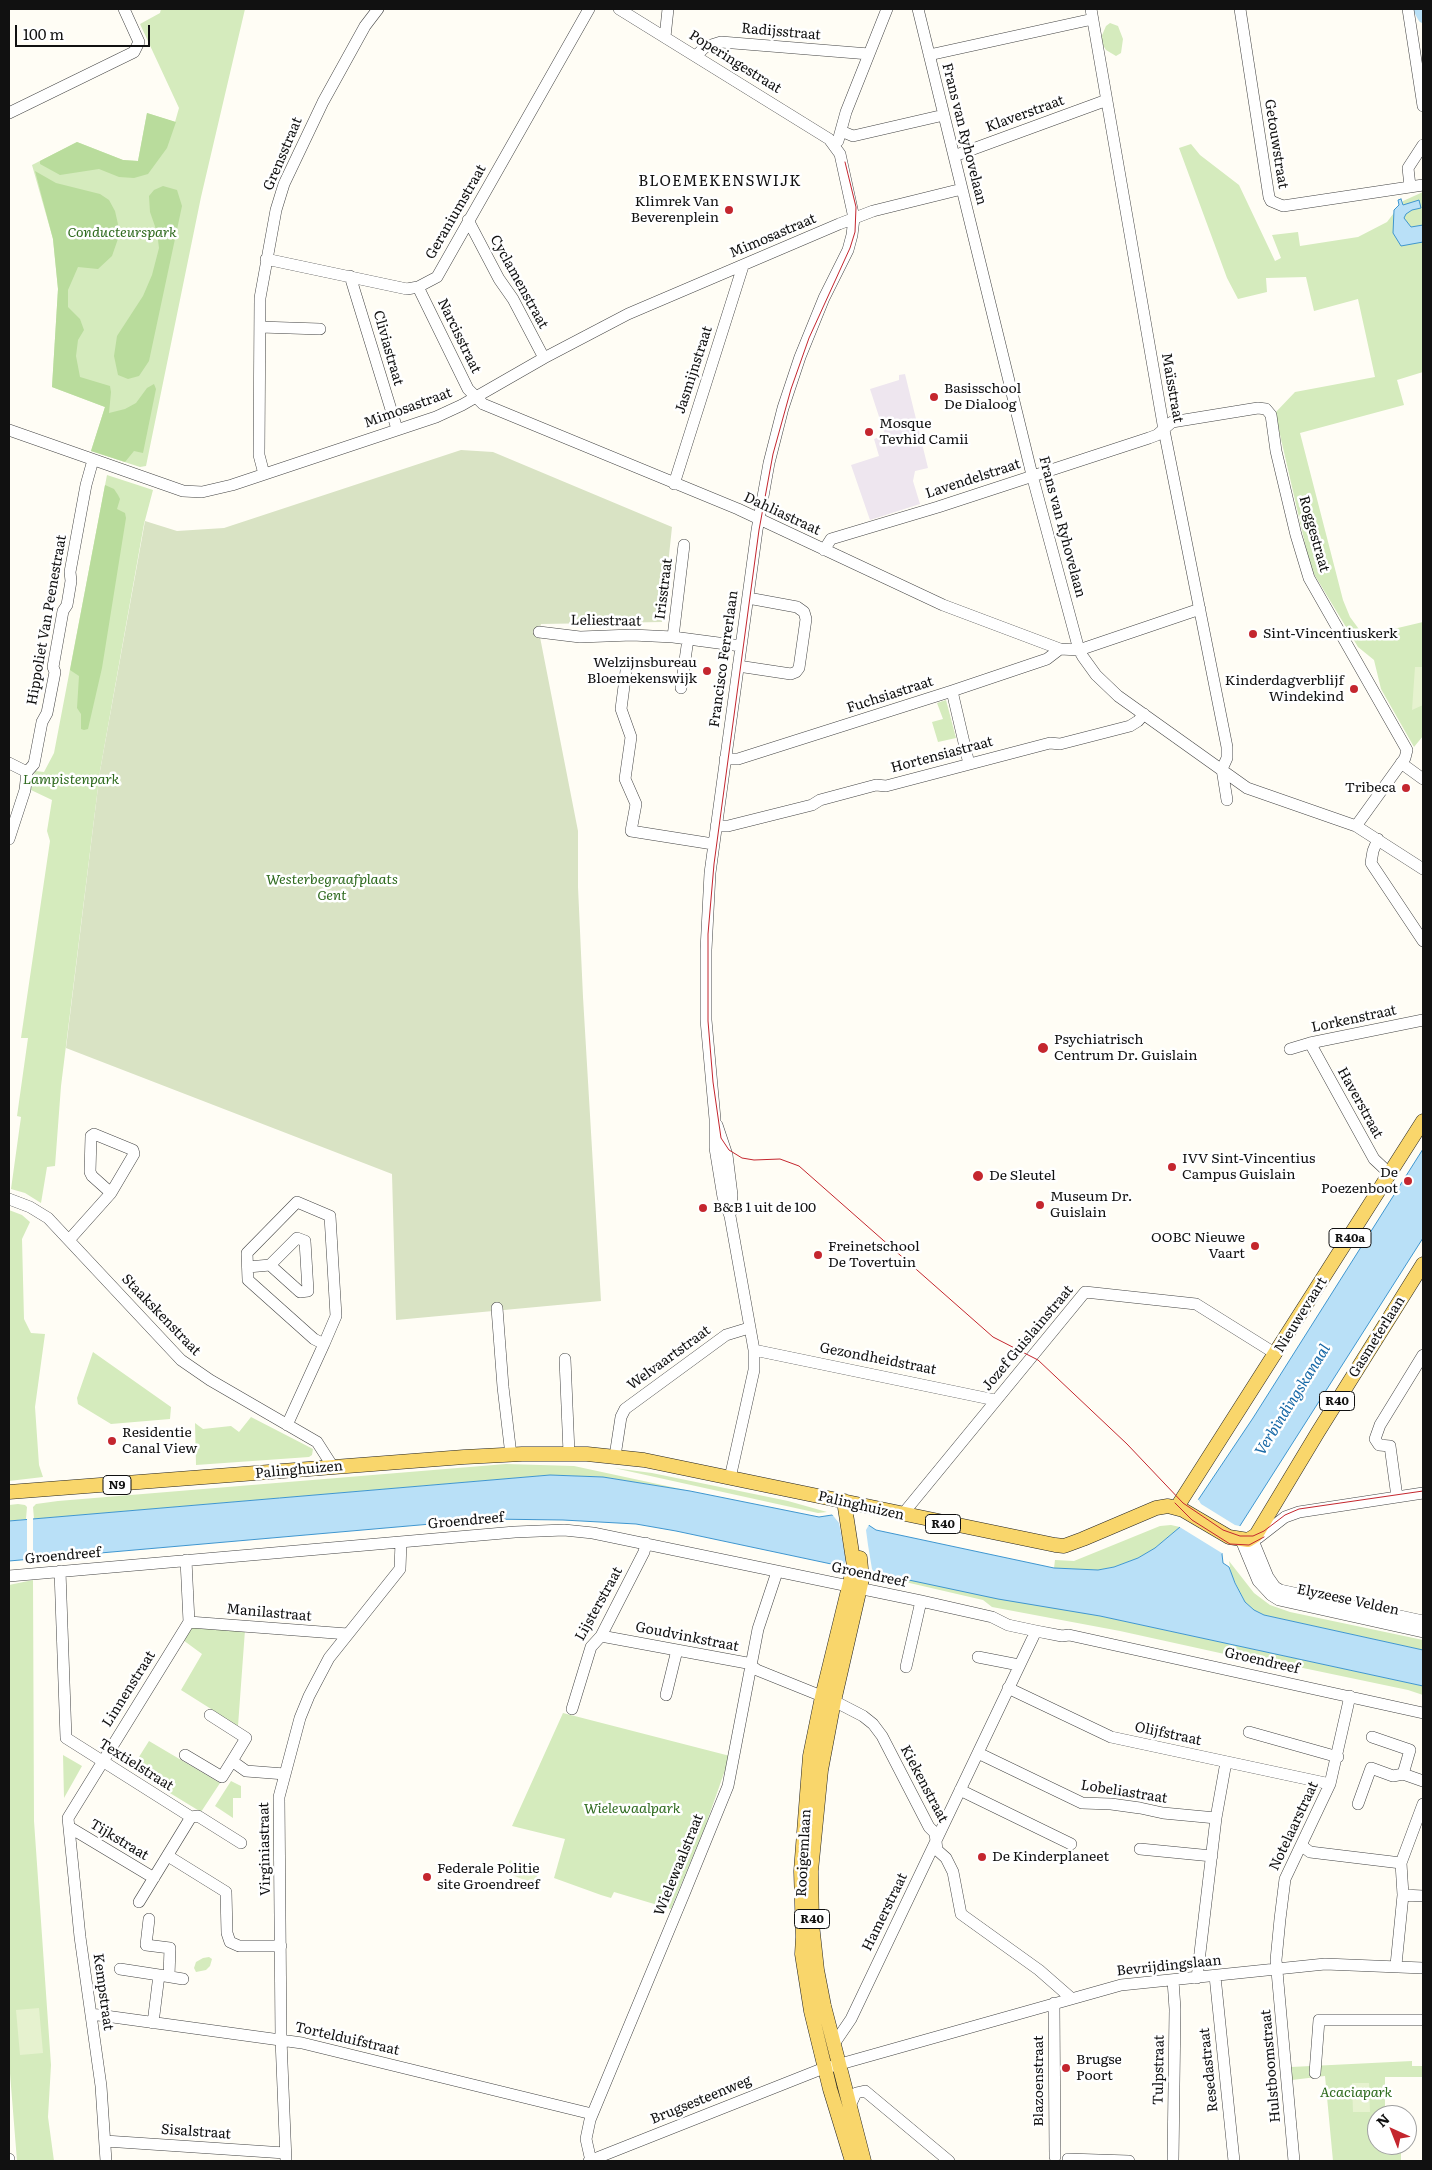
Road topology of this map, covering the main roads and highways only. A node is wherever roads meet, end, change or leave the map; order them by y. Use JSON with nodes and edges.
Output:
{"nodes":[{"id":1,"x":1423,"y":1121,"type":"edge"},
{"id":2,"x":1423,"y":1264,"type":"edge"},
{"id":3,"x":9,"y":1492,"type":"edge"},
{"id":4,"x":849,"y":1508,"type":"junction"},
{"id":5,"x":1182,"y":1510,"type":"junction"},
{"id":6,"x":828,"y":1699,"type":"junction"},
{"id":7,"x":852,"y":2161,"type":"edge"},
{"id":8,"x":864,"y":2161,"type":"edge"}],
"edges":[{"from":1,"to":5,"type":"main road","name":"Nieuwevaart","number":"R40a"},
{"from":2,"to":5,"type":"main road","name":"Gasmeterlaan","number":"R40"},
{"from":3,"to":4,"type":"main road","name":"Palinghuizen","number":"N9"},
{"from":4,"to":5,"type":"main road","name":"Palinghuizen","number":"R40"},
{"from":4,"to":6,"type":"main road","name":"Rooigemlaan","number":"R40"},
{"from":6,"to":7,"type":"main road","name":"Rooigemlaan","number":"R40"},
{"from":6,"to":8,"type":"main road","name":"Rooigemlaan","number":"R40"}]}
